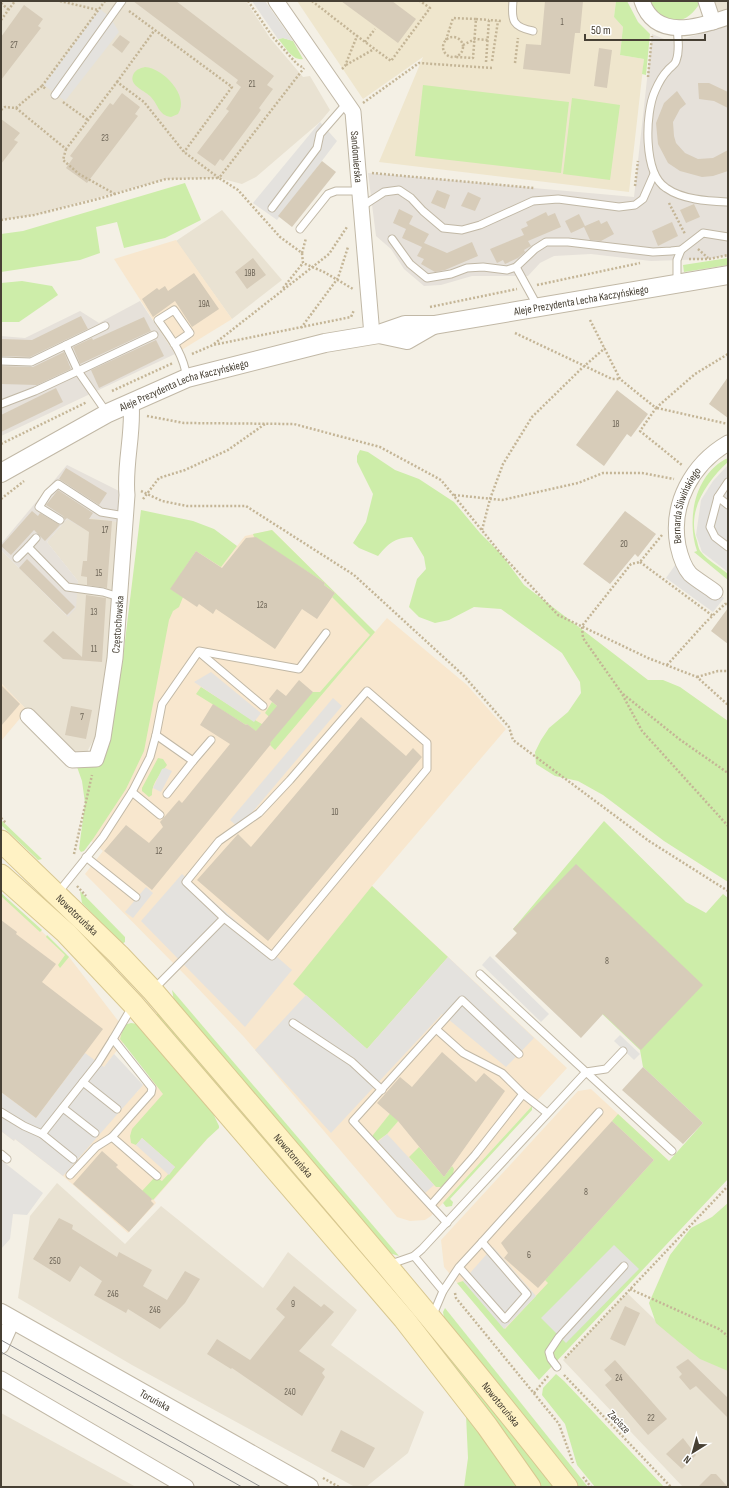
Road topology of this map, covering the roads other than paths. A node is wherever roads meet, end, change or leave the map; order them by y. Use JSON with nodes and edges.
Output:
{"nodes":[{"id":1,"x":276,"y":1,"type":"edge"},
{"id":2,"x":513,"y":1,"type":"edge"},
{"id":3,"x":642,"y":1,"type":"edge"},
{"id":4,"x":706,"y":1,"type":"edge"},
{"id":5,"x":123,"y":4,"type":"edge"},
{"id":6,"x":724,"y":20,"type":"edge"},
{"id":7,"x":677,"y":28,"type":"junction"},
{"id":8,"x":534,"y":31,"type":"dead end"},
{"id":9,"x":54,"y":95,"type":"dead end"},
{"id":10,"x":353,"y":104,"type":"junction"},
{"id":11,"x":654,"y":174,"type":"junction"},
{"id":12,"x":360,"y":191,"type":"junction"},
{"id":13,"x":728,"y":202,"type":"edge"},
{"id":14,"x":272,"y":208,"type":"dead end"},
{"id":15,"x":361,"y":208,"type":"junction"},
{"id":16,"x":300,"y":229,"type":"dead end"},
{"id":17,"x":728,"y":237,"type":"edge"},
{"id":18,"x":392,"y":239,"type":"dead end"},
{"id":19,"x":682,"y":250,"type":"junction"},
{"id":20,"x":516,"y":267,"type":"junction"},
{"id":21,"x":728,"y":275,"type":"edge"},
{"id":22,"x":676,"y":284,"type":"junction"},
{"id":23,"x":538,"y":307,"type":"junction"},
{"id":24,"x":105,"y":326,"type":"dead end"},
{"id":25,"x":154,"y":335,"type":"dead end"},
{"id":26,"x":375,"y":335,"type":"junction"},
{"id":27,"x":174,"y":344,"type":"junction"},
{"id":28,"x":66,"y":345,"type":"junction"},
{"id":29,"x":1,"y":361,"type":"edge"},
{"id":30,"x":78,"y":371,"type":"junction"},
{"id":31,"x":187,"y":378,"type":"junction"},
{"id":32,"x":1,"y":404,"type":"edge"},
{"id":33,"x":132,"y":408,"type":"junction"},
{"id":34,"x":108,"y":413,"type":"junction"},
{"id":35,"x":728,"y":443,"type":"edge"},
{"id":36,"x":2,"y":471,"type":"edge"},
{"id":37,"x":728,"y":482,"type":"edge"},
{"id":38,"x":718,"y":497,"type":"junction"},
{"id":39,"x":728,"y":505,"type":"edge"},
{"id":40,"x":125,"y":519,"type":"junction"},
{"id":41,"x":60,"y":520,"type":"dead end"},
{"id":42,"x":36,"y":538,"type":"dead end"},
{"id":43,"x":28,"y":547,"type":"junction"},
{"id":44,"x":728,"y":547,"type":"edge"},
{"id":45,"x":17,"y":558,"type":"dead end"},
{"id":46,"x":715,"y":592,"type":"dead end"},
{"id":47,"x":120,"y":597,"type":"junction"},
{"id":48,"x":326,"y":633,"type":"dead end"},
{"id":49,"x":199,"y":651,"type":"junction"},
{"id":50,"x":263,"y":706,"type":"dead end"},
{"id":51,"x":28,"y":716,"type":"dead end"},
{"id":52,"x":156,"y":735,"type":"junction"},
{"id":53,"x":211,"y":740,"type":"dead end"},
{"id":54,"x":193,"y":761,"type":"junction"},
{"id":55,"x":132,"y":792,"type":"junction"},
{"id":56,"x":167,"y":794,"type":"dead end"},
{"id":57,"x":160,"y":815,"type":"dead end"},
{"id":58,"x":1,"y":841,"type":"edge"},
{"id":59,"x":86,"y":857,"type":"junction"},
{"id":60,"x":1,"y":875,"type":"edge"},
{"id":61,"x":57,"y":894,"type":"junction"},
{"id":62,"x":136,"y":897,"type":"dead end"},
{"id":63,"x":224,"y":918,"type":"junction"},
{"id":64,"x":480,"y":974,"type":"dead end"},
{"id":65,"x":152,"y":990,"type":"junction"},
{"id":66,"x":134,"y":1005,"type":"junction"},
{"id":67,"x":293,"y":1023,"type":"dead end"},
{"id":68,"x":436,"y":1029,"type":"junction"},
{"id":69,"x":113,"y":1039,"type":"junction"},
{"id":70,"x":623,"y":1051,"type":"dead end"},
{"id":71,"x":519,"y":1054,"type":"dead end"},
{"id":72,"x":586,"y":1072,"type":"junction"},
{"id":73,"x":83,"y":1082,"type":"junction"},
{"id":74,"x":382,"y":1090,"type":"junction"},
{"id":75,"x":523,"y":1094,"type":"junction"},
{"id":76,"x":63,"y":1108,"type":"junction"},
{"id":77,"x":117,"y":1108,"type":"dead end"},
{"id":78,"x":1,"y":1112,"type":"edge"},
{"id":79,"x":599,"y":1112,"type":"dead end"},
{"id":80,"x":547,"y":1113,"type":"junction"},
{"id":81,"x":42,"y":1134,"type":"junction"},
{"id":82,"x":95,"y":1134,"type":"dead end"},
{"id":83,"x":112,"y":1137,"type":"junction"},
{"id":84,"x":672,"y":1151,"type":"dead end"},
{"id":85,"x":1,"y":1154,"type":"edge"},
{"id":86,"x":7,"y":1159,"type":"dead end"},
{"id":87,"x":73,"y":1159,"type":"dead end"},
{"id":88,"x":70,"y":1175,"type":"dead end"},
{"id":89,"x":157,"y":1176,"type":"dead end"},
{"id":90,"x":431,"y":1205,"type":"junction"},
{"id":91,"x":447,"y":1223,"type":"junction"},
{"id":92,"x":482,"y":1242,"type":"junction"},
{"id":93,"x":414,"y":1256,"type":"junction"},
{"id":94,"x":388,"y":1266,"type":"junction"},
{"id":95,"x":624,"y":1266,"type":"dead end"},
{"id":96,"x":459,"y":1267,"type":"junction"},
{"id":97,"x":443,"y":1291,"type":"junction"},
{"id":98,"x":7,"y":1316,"type":"edge"},
{"id":99,"x":431,"y":1319,"type":"junction"},
{"id":100,"x":1,"y":1346,"type":"edge"},
{"id":101,"x":557,"y":1367,"type":"road end"},
{"id":102,"x":1,"y":1379,"type":"edge"},
{"id":103,"x":186,"y":1487,"type":"edge"},
{"id":104,"x":309,"y":1487,"type":"edge"},
{"id":105,"x":530,"y":1487,"type":"edge"},
{"id":106,"x":567,"y":1487,"type":"edge"}],
"edges":[{"from":1,"to":10,"type":"street","name":"Sandomierska"},
{"from":2,"to":8,"type":"lane"},
{"from":3,"to":7,"type":"street"},
{"from":4,"to":6,"type":"street"},
{"from":5,"to":9,"type":"lane"},
{"from":6,"to":7,"type":"street"},
{"from":7,"to":11,"type":"lane"},
{"from":10,"to":12,"type":"street","name":"Sandomierska"},
{"from":10,"to":14,"type":"lane"},
{"from":11,"to":13,"type":"lane"},
{"from":11,"to":15,"type":"lane"},
{"from":12,"to":15,"type":"street","name":"Sandomierska"},
{"from":12,"to":16,"type":"lane"},
{"from":15,"to":26,"type":"street","name":"Sandomierska"},
{"from":17,"to":19,"type":"lane"},
{"from":18,"to":20,"type":"lane"},
{"from":19,"to":20,"type":"lane"},
{"from":19,"to":22,"type":"lane"},
{"from":20,"to":23,"type":"lane"},
{"from":21,"to":22,"type":"street","name":"Aleje Prezydenta Lecha Kaczyńskiego"},
{"from":22,"to":23,"type":"street","name":"Aleje Prezydenta Lecha Kaczyńskiego"},
{"from":23,"to":26,"type":"street","name":"Aleje Prezydenta Lecha Kaczyńskiego"},
{"from":24,"to":28,"type":"lane"},
{"from":25,"to":30,"type":"lane"},
{"from":26,"to":31,"type":"street","name":"Aleje Prezydenta Lecha Kaczyńskiego"},
{"from":27,"to":27,"type":"lane"},
{"from":27,"to":31,"type":"lane"},
{"from":28,"to":29,"type":"lane"},
{"from":28,"to":30,"type":"lane"},
{"from":30,"to":32,"type":"lane"},
{"from":30,"to":34,"type":"lane"},
{"from":31,"to":33,"type":"street","name":"Aleje Prezydenta Lecha Kaczyńskiego"},
{"from":33,"to":34,"type":"street","name":"Aleje Prezydenta Lecha Kaczyńskiego"},
{"from":33,"to":40,"type":"street","name":"Częstochowska"},
{"from":34,"to":36,"type":"street","name":"Aleje Prezydenta Lecha Kaczyńskiego"},
{"from":35,"to":46,"type":"street","name":"Bernarda Śliwińskiego"},
{"from":37,"to":38,"type":"lane"},
{"from":38,"to":39,"type":"lane"},
{"from":38,"to":44,"type":"lane"},
{"from":40,"to":41,"type":"lane"},
{"from":40,"to":47,"type":"street","name":"Częstochowska"},
{"from":42,"to":43,"type":"lane"},
{"from":43,"to":45,"type":"lane"},
{"from":43,"to":47,"type":"lane"},
{"from":47,"to":51,"type":"street","name":"Częstochowska"},
{"from":48,"to":49,"type":"lane"},
{"from":49,"to":50,"type":"lane"},
{"from":49,"to":52,"type":"lane"},
{"from":52,"to":54,"type":"lane"},
{"from":52,"to":55,"type":"lane"},
{"from":53,"to":54,"type":"lane"},
{"from":54,"to":56,"type":"lane"},
{"from":55,"to":57,"type":"lane"},
{"from":55,"to":59,"type":"lane"},
{"from":58,"to":61,"type":"main road","name":"Nowotoruńska"},
{"from":59,"to":61,"type":"lane"},
{"from":59,"to":62,"type":"lane"},
{"from":60,"to":66,"type":"main road","name":"Nowotoruńska"},
{"from":61,"to":65,"type":"main road","name":"Nowotoruńska"},
{"from":63,"to":63,"type":"lane"},
{"from":63,"to":65,"type":"lane"},
{"from":64,"to":72,"type":"lane"},
{"from":65,"to":94,"type":"main road","name":"Nowotoruńska"},
{"from":66,"to":69,"type":"lane"},
{"from":66,"to":105,"type":"main road","name":"Nowotoruńska"},
{"from":67,"to":74,"type":"lane"},
{"from":68,"to":71,"type":"lane"},
{"from":68,"to":74,"type":"lane"},
{"from":68,"to":75,"type":"lane"},
{"from":69,"to":73,"type":"lane"},
{"from":69,"to":83,"type":"lane"},
{"from":70,"to":72,"type":"lane"},
{"from":72,"to":80,"type":"lane"},
{"from":72,"to":84,"type":"lane"},
{"from":73,"to":76,"type":"lane"},
{"from":73,"to":77,"type":"lane"},
{"from":74,"to":90,"type":"lane"},
{"from":75,"to":80,"type":"lane"},
{"from":75,"to":90,"type":"lane"},
{"from":76,"to":81,"type":"lane"},
{"from":76,"to":82,"type":"lane"},
{"from":78,"to":81,"type":"lane"},
{"from":79,"to":92,"type":"lane"},
{"from":80,"to":91,"type":"lane"},
{"from":81,"to":87,"type":"lane"},
{"from":83,"to":88,"type":"lane"},
{"from":83,"to":89,"type":"lane"},
{"from":85,"to":86,"type":"lane"},
{"from":90,"to":91,"type":"lane"},
{"from":91,"to":93,"type":"lane"},
{"from":92,"to":96,"type":"lane"},
{"from":92,"to":96,"type":"lane"},
{"from":93,"to":94,"type":"lane"},
{"from":93,"to":97,"type":"lane"},
{"from":94,"to":99,"type":"main road","name":"Nowotoruńska"},
{"from":95,"to":101,"type":"lane"},
{"from":96,"to":97,"type":"lane"},
{"from":97,"to":99,"type":"lane"},
{"from":98,"to":100,"type":"street"},
{"from":98,"to":104,"type":"street","name":"Toruńska"},
{"from":99,"to":106,"type":"main road","name":"Nowotoruńska"},
{"from":102,"to":103,"type":"street"}]}
